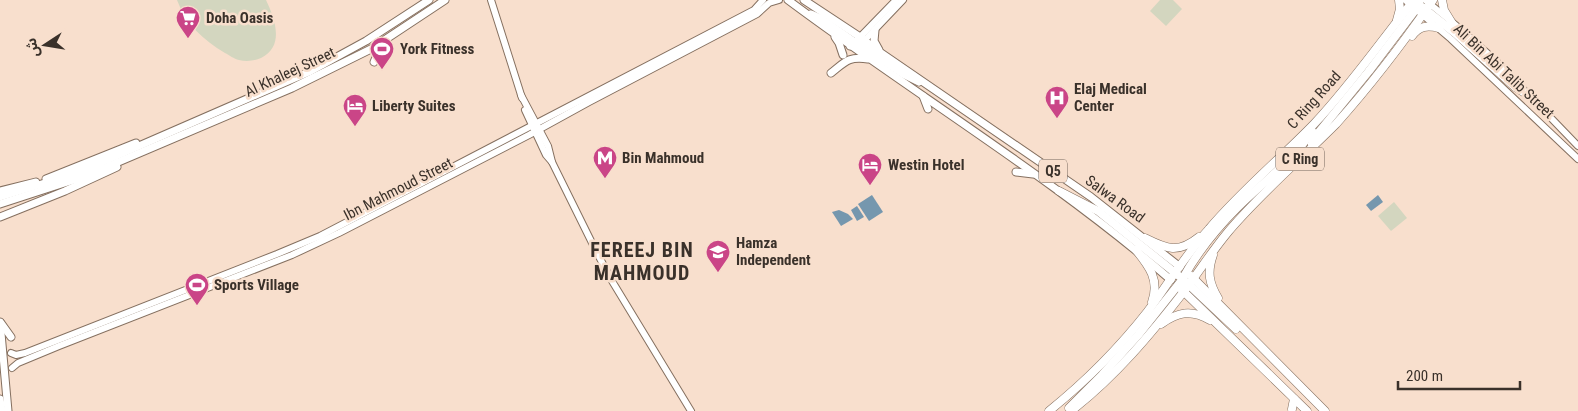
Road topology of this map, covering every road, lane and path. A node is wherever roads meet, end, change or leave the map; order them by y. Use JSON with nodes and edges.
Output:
{"nodes":[{"id":1,"x":429,"y":0,"type":"edge"},
{"id":2,"x":445,"y":0,"type":"edge"},
{"id":3,"x":491,"y":0,"type":"edge"},
{"id":4,"x":763,"y":0,"type":"edge"},
{"id":5,"x":780,"y":0,"type":"edge"},
{"id":6,"x":788,"y":0,"type":"edge"},
{"id":7,"x":804,"y":0,"type":"edge"},
{"id":8,"x":808,"y":0,"type":"edge"},
{"id":9,"x":896,"y":0,"type":"edge"},
{"id":10,"x":903,"y":0,"type":"edge"},
{"id":11,"x":1399,"y":0,"type":"edge"},
{"id":12,"x":1442,"y":0,"type":"edge"},
{"id":13,"x":1420,"y":4,"type":"edge"},
{"id":14,"x":819,"y":8,"type":"junction"},
{"id":15,"x":804,"y":12,"type":"junction"},
{"id":16,"x":1452,"y":22,"type":"junction"},
{"id":17,"x":1394,"y":26,"type":"junction"},
{"id":18,"x":1439,"y":28,"type":"junction"},
{"id":19,"x":875,"y":30,"type":"junction"},
{"id":20,"x":834,"y":34,"type":"junction"},
{"id":21,"x":385,"y":40,"type":"junction"},
{"id":22,"x":858,"y":43,"type":"junction"},
{"id":23,"x":1397,"y":49,"type":"junction"},
{"id":24,"x":880,"y":53,"type":"junction"},
{"id":25,"x":843,"y":55,"type":"dead end"},
{"id":26,"x":870,"y":60,"type":"junction"},
{"id":27,"x":374,"y":62,"type":"dead end"},
{"id":28,"x":831,"y":73,"type":"dead end"},
{"id":29,"x":927,"y":84,"type":"junction"},
{"id":30,"x":522,"y":95,"type":"junction"},
{"id":31,"x":923,"y":96,"type":"junction"},
{"id":32,"x":1530,"y":96,"type":"junction"},
{"id":33,"x":526,"y":103,"type":"junction"},
{"id":34,"x":928,"y":109,"type":"dead end"},
{"id":35,"x":546,"y":118,"type":"junction"},
{"id":36,"x":1314,"y":124,"type":"junction"},
{"id":37,"x":535,"y":128,"type":"junction"},
{"id":38,"x":166,"y":135,"type":"junction"},
{"id":39,"x":1578,"y":146,"type":"edge"},
{"id":40,"x":1310,"y":149,"type":"junction"},
{"id":41,"x":139,"y":153,"type":"junction"},
{"id":42,"x":1578,"y":158,"type":"edge"},
{"id":43,"x":1016,"y":172,"type":"dead end"},
{"id":44,"x":1035,"y":174,"type":"junction"},
{"id":45,"x":0,"y":186,"type":"edge"},
{"id":46,"x":13,"y":188,"type":"junction"},
{"id":47,"x":1058,"y":191,"type":"junction"},
{"id":48,"x":0,"y":192,"type":"edge"},
{"id":49,"x":0,"y":197,"type":"edge"},
{"id":50,"x":0,"y":204,"type":"edge"},
{"id":51,"x":1,"y":217,"type":"edge"},
{"id":52,"x":1207,"y":231,"type":"junction"},
{"id":53,"x":1144,"y":238,"type":"junction"},
{"id":54,"x":1216,"y":246,"type":"junction"},
{"id":55,"x":1136,"y":250,"type":"junction"},
{"id":56,"x":1182,"y":279,"type":"junction"},
{"id":57,"x":1226,"y":310,"type":"junction"},
{"id":58,"x":1147,"y":312,"type":"junction"},
{"id":59,"x":0,"y":322,"type":"edge"},
{"id":60,"x":1220,"y":326,"type":"junction"},
{"id":61,"x":1155,"y":328,"type":"junction"},
{"id":62,"x":11,"y":337,"type":"dead end"},
{"id":63,"x":10,"y":353,"type":"dead end"},
{"id":64,"x":18,"y":354,"type":"junction"},
{"id":65,"x":21,"y":362,"type":"junction"},
{"id":66,"x":12,"y":368,"type":"dead end"},
{"id":67,"x":0,"y":399,"type":"edge"},
{"id":68,"x":1294,"y":399,"type":"junction"},
{"id":69,"x":1292,"y":409,"type":"dead end"},
{"id":70,"x":1323,"y":410,"type":"edge"},
{"id":71,"x":2,"y":411,"type":"edge"},
{"id":72,"x":8,"y":411,"type":"edge"},
{"id":73,"x":691,"y":411,"type":"edge"},
{"id":74,"x":1049,"y":411,"type":"edge"},
{"id":75,"x":1066,"y":411,"type":"edge"},
{"id":76,"x":1071,"y":411,"type":"edge"},
{"id":77,"x":1307,"y":411,"type":"edge"}],
"edges":[{"from":1,"to":38,"type":"main road","name":"Al Khaleej Street"},
{"from":2,"to":21,"type":"main road","name":"Al Khaleej Street"},
{"from":3,"to":30,"type":"street"},
{"from":4,"to":35,"type":"street","name":"Ibn Mahmoud Street"},
{"from":5,"to":37,"type":"street","name":"Ibn Mahmoud Street"},
{"from":6,"to":15,"type":"main road","number":"Q5"},
{"from":7,"to":14,"type":"main road","number":"Q5"},
{"from":8,"to":14,"type":"main road"},
{"from":9,"to":22,"type":"street"},
{"from":10,"to":19,"type":"street"},
{"from":11,"to":17,"type":"highway"},
{"from":12,"to":16,"type":"highway"},
{"from":13,"to":16,"type":"street","name":"Ali Bin Abi Talib Street"},
{"from":13,"to":17,"type":"highway","name":"C Ring Road","number":"C Ring"},
{"from":13,"to":18,"type":"street","name":"Ali Bin Abi Talib Street"},
{"from":13,"to":23,"type":"highway","name":"C Ring Road","number":"C Ring"},
{"from":13,"to":32,"type":"highway"},
{"from":13,"to":40,"type":"highway"},
{"from":14,"to":22,"type":"main road","number":"Q5"},
{"from":15,"to":20,"type":"main road","number":"Q5"},
{"from":15,"to":22,"type":"main road"},
{"from":16,"to":32,"type":"street","name":"Ali Bin Abi Talib Street"},
{"from":17,"to":36,"type":"highway","name":"C Ring Road","number":"C Ring"},
{"from":18,"to":23,"type":"highway"},
{"from":18,"to":42,"type":"street","name":"Ali Bin Abi Talib Street"},
{"from":19,"to":22,"type":"street"},
{"from":19,"to":24,"type":"main road"},
{"from":20,"to":22,"type":"main road","number":"Q5"},
{"from":20,"to":25,"type":"main road"},
{"from":21,"to":27,"type":"main road"},
{"from":21,"to":41,"type":"main road","name":"Al Khaleej Street"},
{"from":22,"to":24,"type":"main road","name":"Salwa Road","number":"Q5"},
{"from":22,"to":26,"type":"main road","name":"Salwa Road","number":"Q5"},
{"from":22,"to":29,"type":"main road"},
{"from":23,"to":40,"type":"highway","name":"C Ring Road","number":"C Ring"},
{"from":24,"to":29,"type":"main road","name":"Salwa Road","number":"Q5"},
{"from":26,"to":28,"type":"main road"},
{"from":26,"to":31,"type":"main road","name":"Salwa Road","number":"Q5"},
{"from":29,"to":53,"type":"main road","name":"Salwa Road","number":"Q5"},
{"from":30,"to":33,"type":"street"},
{"from":30,"to":37,"type":"street"},
{"from":31,"to":34,"type":"main road"},
{"from":31,"to":44,"type":"main road","name":"Salwa Road","number":"Q5"},
{"from":32,"to":39,"type":"street","name":"Ali Bin Abi Talib Street"},
{"from":33,"to":35,"type":"street"},
{"from":33,"to":37,"type":"street"},
{"from":35,"to":37,"type":"street","name":"Ibn Mahmoud Street"},
{"from":36,"to":52,"type":"highway","name":"C Ring Road","number":"C Ring"},
{"from":36,"to":56,"type":"highway"},
{"from":37,"to":64,"type":"street","name":"Ibn Mahmoud Street"},
{"from":37,"to":65,"type":"street","name":"Ibn Mahmoud Street"},
{"from":37,"to":73,"type":"street"},
{"from":38,"to":46,"type":"main road","name":"Al Khaleej Street"},
{"from":38,"to":49,"type":"main road","name":"Al Khaleej Street"},
{"from":40,"to":54,"type":"highway","name":"C Ring Road","number":"C Ring"},
{"from":41,"to":50,"type":"main road","name":"Al Khaleej Street"},
{"from":41,"to":51,"type":"main road","name":"Al Khaleej Street"},
{"from":43,"to":44,"type":"main road"},
{"from":44,"to":47,"type":"main road","name":"Salwa Road","number":"Q5"},
{"from":45,"to":46,"type":"main road"},
{"from":46,"to":48,"type":"main road","name":"Al Khaleej Street"},
{"from":47,"to":55,"type":"main road","name":"Salwa Road","number":"Q5"},
{"from":47,"to":56,"type":"highway"},
{"from":52,"to":53,"type":"highway"},
{"from":52,"to":56,"type":"highway","name":"C Ring Road","number":"C Ring"},
{"from":53,"to":56,"type":"main road","name":"Salwa Road","number":"Q5"},
{"from":54,"to":56,"type":"highway","name":"C Ring Road","number":"C Ring"},
{"from":54,"to":57,"type":"highway"},
{"from":55,"to":56,"type":"main road","name":"Salwa Road","number":"Q5"},
{"from":55,"to":58,"type":"highway"},
{"from":56,"to":57,"type":"highway","name":"Salwa Road","number":"Q5"},
{"from":56,"to":58,"type":"highway"},
{"from":56,"to":60,"type":"highway","name":"Salwa Road","number":"Q5"},
{"from":56,"to":61,"type":"highway"},
{"from":56,"to":70,"type":"highway"},
{"from":56,"to":75,"type":"highway"},
{"from":57,"to":70,"type":"highway","name":"Salwa Road","number":"Q5"},
{"from":58,"to":74,"type":"highway"},
{"from":59,"to":62,"type":"main road"},
{"from":59,"to":72,"type":"main road"},
{"from":60,"to":61,"type":"highway"},
{"from":60,"to":68,"type":"highway","name":"Salwa Road","number":"Q5"},
{"from":61,"to":76,"type":"highway"},
{"from":63,"to":64,"type":"street","name":"Ibn Mahmoud Street"},
{"from":64,"to":65,"type":"street"},
{"from":65,"to":66,"type":"street","name":"Ibn Mahmoud Street"},
{"from":67,"to":71,"type":"main road"},
{"from":68,"to":69,"type":"highway"},
{"from":68,"to":77,"type":"highway","name":"Salwa Road","number":"Q5"}]}
